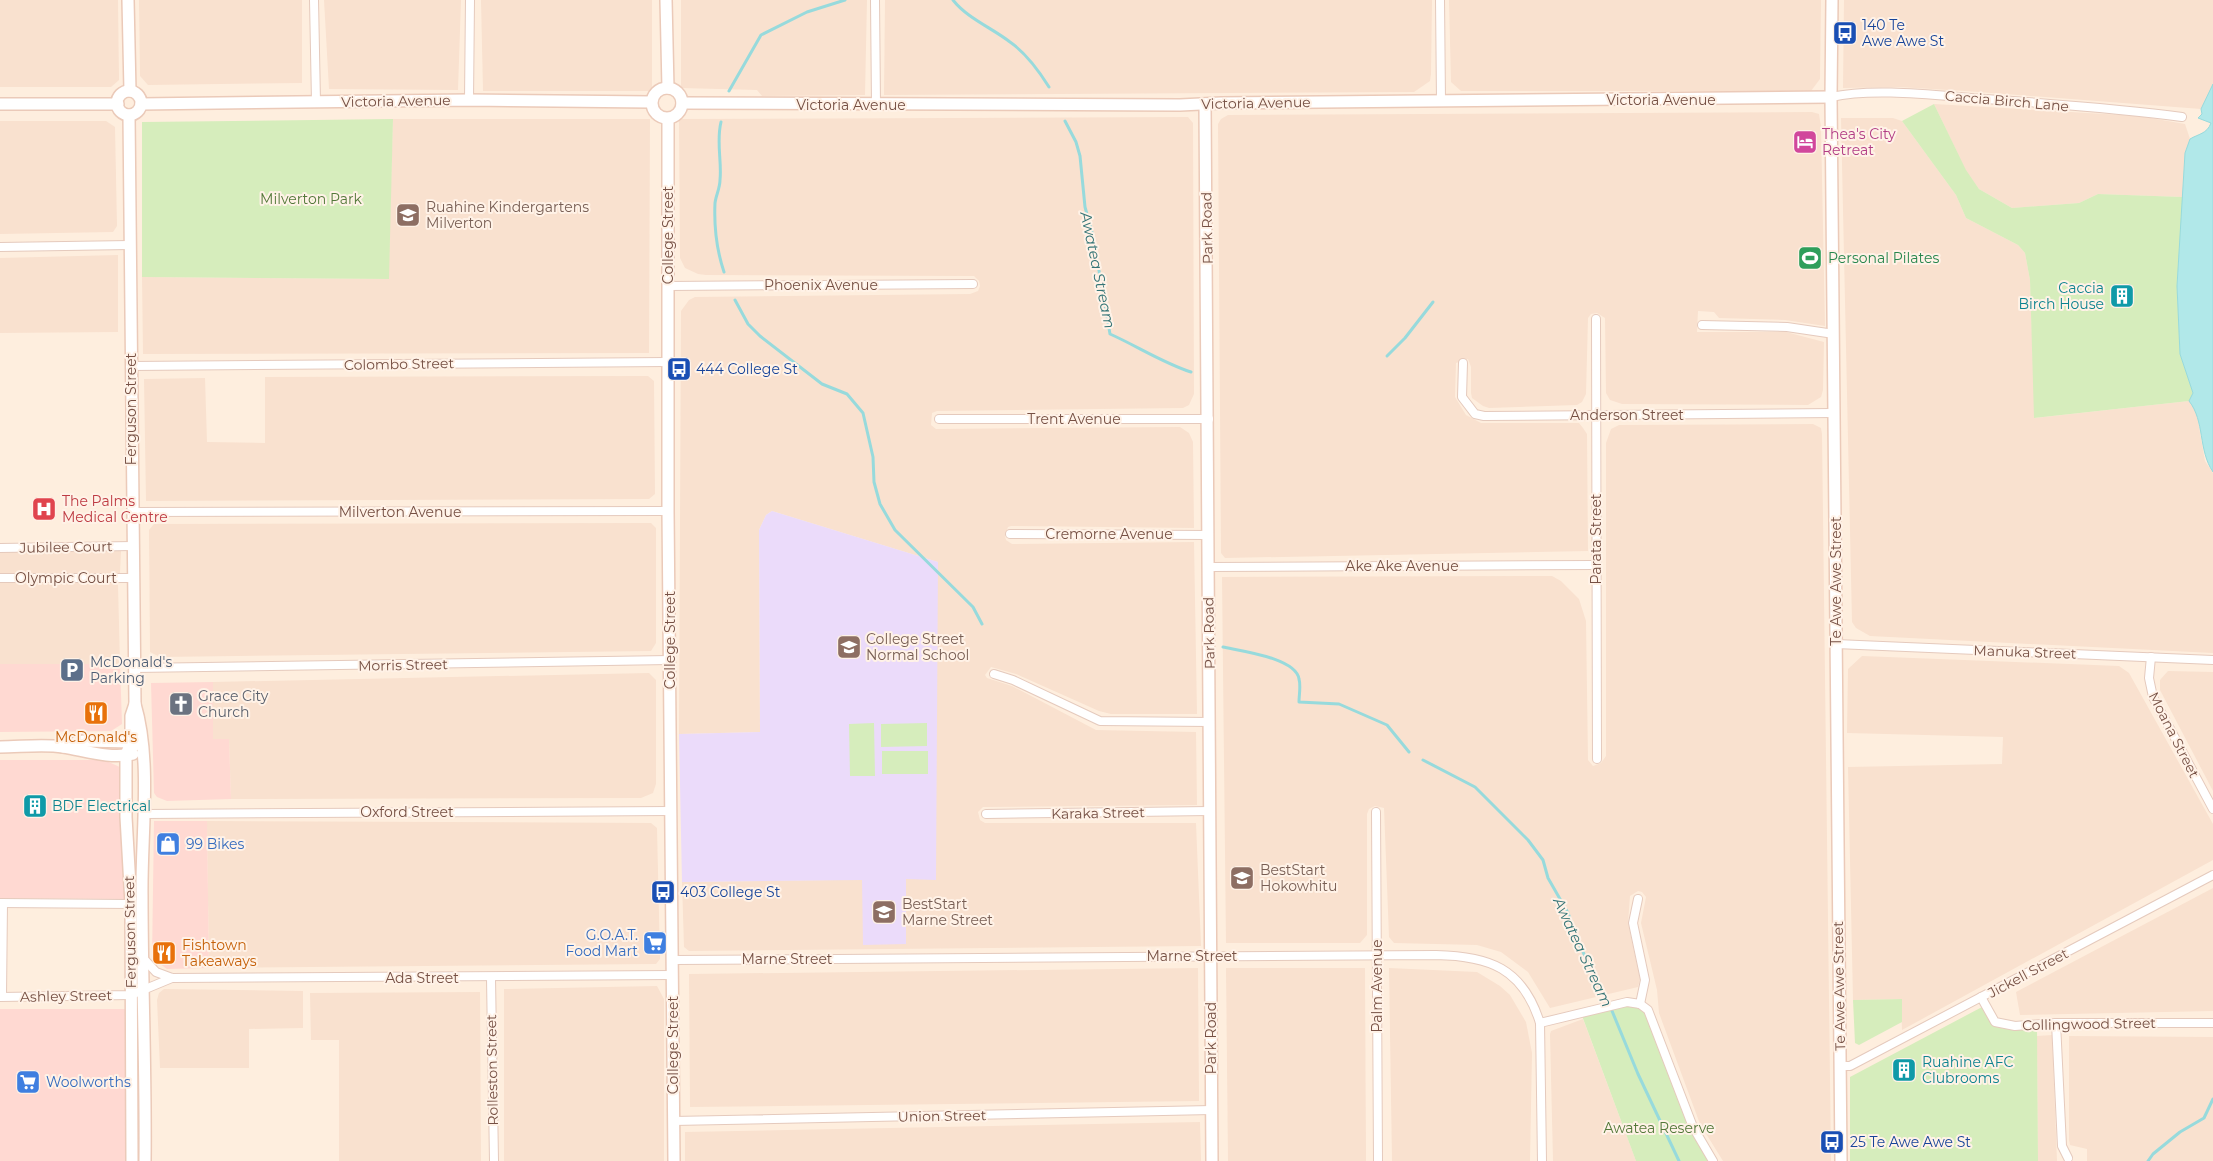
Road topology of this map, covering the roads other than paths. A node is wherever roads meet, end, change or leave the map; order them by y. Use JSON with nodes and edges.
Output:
{"nodes":[{"id":1,"x":128,"y":0,"type":"edge"},
{"id":2,"x":314,"y":0,"type":"edge"},
{"id":3,"x":470,"y":0,"type":"edge"},
{"id":4,"x":666,"y":0,"type":"edge"},
{"id":5,"x":875,"y":0,"type":"edge"},
{"id":6,"x":1440,"y":0,"type":"edge"},
{"id":7,"x":1832,"y":0,"type":"edge"},
{"id":8,"x":668,"y":88,"type":"junction"},
{"id":9,"x":130,"y":92,"type":"junction"},
{"id":10,"x":1831,"y":97,"type":"junction"},
{"id":11,"x":469,"y":100,"type":"junction"},
{"id":12,"x":1441,"y":101,"type":"junction"},
{"id":13,"x":316,"y":102,"type":"junction"},
{"id":14,"x":651,"y":102,"type":"junction"},
{"id":15,"x":682,"y":103,"type":"junction"},
{"id":16,"x":0,"y":104,"type":"edge"},
{"id":17,"x":118,"y":104,"type":"junction"},
{"id":18,"x":141,"y":104,"type":"junction"},
{"id":19,"x":1205,"y":104,"type":"junction"},
{"id":20,"x":876,"y":105,"type":"junction"},
{"id":21,"x":129,"y":115,"type":"junction"},
{"id":22,"x":2182,"y":118,"type":"dead end"},
{"id":23,"x":668,"y":119,"type":"junction"},
{"id":24,"x":130,"y":245,"type":"junction"},
{"id":25,"x":0,"y":247,"type":"edge"},
{"id":26,"x":973,"y":284,"type":"dead end"},
{"id":27,"x":668,"y":286,"type":"junction"},
{"id":28,"x":1596,"y":319,"type":"dead end"},
{"id":29,"x":1702,"y":325,"type":"dead end"},
{"id":30,"x":1834,"y":334,"type":"junction"},
{"id":31,"x":667,"y":362,"type":"junction"},
{"id":32,"x":1462,"y":363,"type":"dead end"},
{"id":33,"x":131,"y":366,"type":"junction"},
{"id":34,"x":1834,"y":413,"type":"junction"},
{"id":35,"x":1596,"y":415,"type":"junction"},
{"id":36,"x":1208,"y":419,"type":"junction"},
{"id":37,"x":939,"y":420,"type":"dead end"},
{"id":38,"x":668,"y":510,"type":"junction"},
{"id":39,"x":132,"y":512,"type":"junction"},
{"id":40,"x":1010,"y":534,"type":"dead end"},
{"id":41,"x":1208,"y":535,"type":"junction"},
{"id":42,"x":132,"y":546,"type":"junction"},
{"id":43,"x":0,"y":548,"type":"edge"},
{"id":44,"x":1596,"y":565,"type":"junction"},
{"id":45,"x":1208,"y":567,"type":"junction"},
{"id":46,"x":0,"y":578,"type":"edge"},
{"id":47,"x":132,"y":578,"type":"junction"},
{"id":48,"x":1836,"y":644,"type":"junction"},
{"id":49,"x":2151,"y":657,"type":"junction"},
{"id":50,"x":670,"y":660,"type":"junction"},
{"id":51,"x":2213,"y":660,"type":"edge"},
{"id":52,"x":135,"y":668,"type":"junction"},
{"id":53,"x":994,"y":674,"type":"dead end"},
{"id":54,"x":135,"y":704,"type":"junction"},
{"id":55,"x":1210,"y":722,"type":"junction"},
{"id":56,"x":131,"y":742,"type":"junction"},
{"id":57,"x":0,"y":747,"type":"edge"},
{"id":58,"x":62,"y":747,"type":"junction"},
{"id":59,"x":142,"y":752,"type":"junction"},
{"id":60,"x":126,"y":755,"type":"junction"},
{"id":61,"x":1597,"y":759,"type":"dead end"},
{"id":62,"x":2213,"y":810,"type":"edge"},
{"id":63,"x":671,"y":811,"type":"junction"},
{"id":64,"x":1210,"y":811,"type":"junction"},
{"id":65,"x":1376,"y":812,"type":"dead end"},
{"id":66,"x":144,"y":814,"type":"junction"},
{"id":67,"x":986,"y":814,"type":"dead end"},
{"id":68,"x":2213,"y":875,"type":"edge"},
{"id":69,"x":1638,"y":898,"type":"dead end"},
{"id":70,"x":1,"y":903,"type":"edge"},
{"id":71,"x":131,"y":904,"type":"junction"},
{"id":72,"x":1376,"y":955,"type":"junction"},
{"id":73,"x":1211,"y":956,"type":"junction"},
{"id":74,"x":142,"y":958,"type":"junction"},
{"id":75,"x":674,"y":960,"type":"junction"},
{"id":76,"x":673,"y":975,"type":"junction"},
{"id":77,"x":172,"y":978,"type":"junction"},
{"id":78,"x":491,"y":978,"type":"junction"},
{"id":79,"x":143,"y":990,"type":"junction"},
{"id":80,"x":131,"y":995,"type":"junction"},
{"id":81,"x":1,"y":997,"type":"edge"},
{"id":82,"x":1981,"y":997,"type":"junction"},
{"id":83,"x":1640,"y":1004,"type":"junction"},
{"id":84,"x":1540,"y":1023,"type":"junction"},
{"id":85,"x":2056,"y":1023,"type":"junction"},
{"id":86,"x":2213,"y":1023,"type":"edge"},
{"id":87,"x":1841,"y":1066,"type":"junction"},
{"id":88,"x":1212,"y":1110,"type":"junction"},
{"id":89,"x":673,"y":1121,"type":"junction"},
{"id":90,"x":2068,"y":1158,"type":"dead end"},
{"id":91,"x":132,"y":1161,"type":"edge"},
{"id":92,"x":145,"y":1161,"type":"edge"},
{"id":93,"x":494,"y":1161,"type":"edge"},
{"id":94,"x":674,"y":1161,"type":"edge"},
{"id":95,"x":1212,"y":1161,"type":"edge"},
{"id":96,"x":1378,"y":1161,"type":"edge"},
{"id":97,"x":1542,"y":1161,"type":"edge"},
{"id":98,"x":1714,"y":1161,"type":"edge"},
{"id":99,"x":1841,"y":1161,"type":"edge"}],
"edges":[{"from":1,"to":9,"type":"street"},
{"from":2,"to":13,"type":"street"},
{"from":3,"to":11,"type":"street"},
{"from":4,"to":8,"type":"street"},
{"from":5,"to":20,"type":"street"},
{"from":6,"to":12,"type":"street"},
{"from":7,"to":10,"type":"street","name":"Te Awe Awe Street"},
{"from":8,"to":14,"type":"street"},
{"from":8,"to":15,"type":"street"},
{"from":9,"to":17,"type":"street"},
{"from":9,"to":18,"type":"street"},
{"from":10,"to":12,"type":"street","name":"Victoria Avenue"},
{"from":10,"to":22,"type":"street","name":"Caccia Birch Lane"},
{"from":10,"to":30,"type":"street","name":"Te Awe Awe Street"},
{"from":11,"to":13,"type":"street","name":"Victoria Avenue"},
{"from":11,"to":14,"type":"street","name":"Victoria Avenue"},
{"from":12,"to":19,"type":"street","name":"Victoria Avenue"},
{"from":13,"to":18,"type":"street","name":"Victoria Avenue"},
{"from":14,"to":23,"type":"street"},
{"from":15,"to":20,"type":"street","name":"Victoria Avenue"},
{"from":15,"to":23,"type":"street"},
{"from":16,"to":17,"type":"street"},
{"from":17,"to":21,"type":"street"},
{"from":18,"to":21,"type":"street"},
{"from":19,"to":20,"type":"street","name":"Victoria Avenue"},
{"from":19,"to":36,"type":"street","name":"Park Road"},
{"from":21,"to":24,"type":"street","name":"Ferguson Street"},
{"from":23,"to":27,"type":"street","name":"College Street"},
{"from":24,"to":25,"type":"street"},
{"from":24,"to":33,"type":"street","name":"Ferguson Street"},
{"from":26,"to":27,"type":"street","name":"Phoenix Avenue"},
{"from":27,"to":31,"type":"street","name":"College Street"},
{"from":28,"to":35,"type":"street","name":"Parata Street"},
{"from":29,"to":30,"type":"street"},
{"from":30,"to":34,"type":"street","name":"Te Awe Awe Street"},
{"from":31,"to":33,"type":"street","name":"Colombo Street"},
{"from":31,"to":38,"type":"street","name":"College Street"},
{"from":32,"to":35,"type":"street","name":"Anderson Street"},
{"from":33,"to":39,"type":"street","name":"Ferguson Street"},
{"from":34,"to":35,"type":"street","name":"Anderson Street"},
{"from":34,"to":48,"type":"street","name":"Te Awe Awe Street"},
{"from":35,"to":44,"type":"street","name":"Parata Street"},
{"from":36,"to":37,"type":"street","name":"Trent Avenue"},
{"from":36,"to":41,"type":"street","name":"Park Road"},
{"from":38,"to":39,"type":"street","name":"Milverton Avenue"},
{"from":38,"to":50,"type":"street","name":"College Street"},
{"from":39,"to":42,"type":"street","name":"Ferguson Street"},
{"from":40,"to":41,"type":"street","name":"Cremorne Avenue"},
{"from":41,"to":45,"type":"street","name":"Park Road"},
{"from":42,"to":43,"type":"street","name":"Jubilee Court"},
{"from":42,"to":47,"type":"street","name":"Ferguson Street"},
{"from":44,"to":45,"type":"street","name":"Ake Ake Avenue"},
{"from":44,"to":61,"type":"street","name":"Parata Street"},
{"from":45,"to":55,"type":"street","name":"Park Road"},
{"from":46,"to":47,"type":"street","name":"Olympic Court"},
{"from":47,"to":52,"type":"street","name":"Ferguson Street"},
{"from":48,"to":49,"type":"street","name":"Manuka Street"},
{"from":48,"to":87,"type":"street","name":"Te Awe Awe Street"},
{"from":49,"to":51,"type":"street","name":"Manuka Street"},
{"from":49,"to":62,"type":"street","name":"Moana Street"},
{"from":50,"to":52,"type":"street","name":"Morris Street"},
{"from":50,"to":63,"type":"street","name":"College Street"},
{"from":52,"to":54,"type":"street","name":"Ferguson Street"},
{"from":53,"to":55,"type":"street"},
{"from":54,"to":56,"type":"street","name":"Ferguson Street"},
{"from":54,"to":59,"type":"street","name":"Ferguson Street"},
{"from":55,"to":64,"type":"street","name":"Park Road"},
{"from":56,"to":58,"type":"street"},
{"from":56,"to":59,"type":"street"},
{"from":56,"to":60,"type":"street","name":"Ferguson Street"},
{"from":57,"to":58,"type":"street"},
{"from":58,"to":60,"type":"street"},
{"from":59,"to":60,"type":"street"},
{"from":59,"to":66,"type":"street","name":"Ferguson Street"},
{"from":60,"to":71,"type":"street","name":"Ferguson Street"},
{"from":63,"to":66,"type":"street","name":"Oxford Street"},
{"from":63,"to":75,"type":"street","name":"College Street"},
{"from":64,"to":67,"type":"street","name":"Karaka Street"},
{"from":64,"to":73,"type":"street","name":"Park Road"},
{"from":65,"to":72,"type":"street","name":"Palm Avenue"},
{"from":66,"to":74,"type":"street","name":"Ferguson Street"},
{"from":68,"to":82,"type":"street","name":"Jickell Street"},
{"from":69,"to":83,"type":"street"},
{"from":70,"to":71,"type":"street"},
{"from":70,"to":81,"type":"street"},
{"from":71,"to":80,"type":"street","name":"Ferguson Street"},
{"from":72,"to":73,"type":"street","name":"Marne Street"},
{"from":72,"to":84,"type":"street","name":"Marne Street"},
{"from":72,"to":96,"type":"street","name":"Palm Avenue"},
{"from":73,"to":75,"type":"street","name":"Marne Street"},
{"from":73,"to":88,"type":"street","name":"Park Road"},
{"from":74,"to":77,"type":"street","name":"Ada Street"},
{"from":74,"to":79,"type":"street","name":"Ferguson Street"},
{"from":75,"to":76,"type":"street","name":"College Street"},
{"from":76,"to":78,"type":"street","name":"Ada Street"},
{"from":76,"to":89,"type":"street","name":"College Street"},
{"from":77,"to":78,"type":"street","name":"Ada Street"},
{"from":77,"to":79,"type":"street","name":"Ada Street"},
{"from":78,"to":93,"type":"street","name":"Rolleston Street"},
{"from":79,"to":80,"type":"street","name":"Ada Street"},
{"from":79,"to":92,"type":"street","name":"Ferguson Street"},
{"from":80,"to":81,"type":"street","name":"Ashley Street"},
{"from":80,"to":91,"type":"street","name":"Ferguson Street"},
{"from":82,"to":85,"type":"street","name":"Collingwood Street"},
{"from":82,"to":87,"type":"street","name":"Jickell Street"},
{"from":83,"to":84,"type":"street"},
{"from":83,"to":98,"type":"street"},
{"from":84,"to":97,"type":"street","name":"Marne Street"},
{"from":85,"to":86,"type":"street","name":"Collingwood Street"},
{"from":85,"to":90,"type":"street"},
{"from":87,"to":99,"type":"street","name":"Te Awe Awe Street"},
{"from":88,"to":89,"type":"street","name":"Union Street"},
{"from":88,"to":95,"type":"street","name":"Park Road"},
{"from":89,"to":94,"type":"street","name":"College Street"}]}
